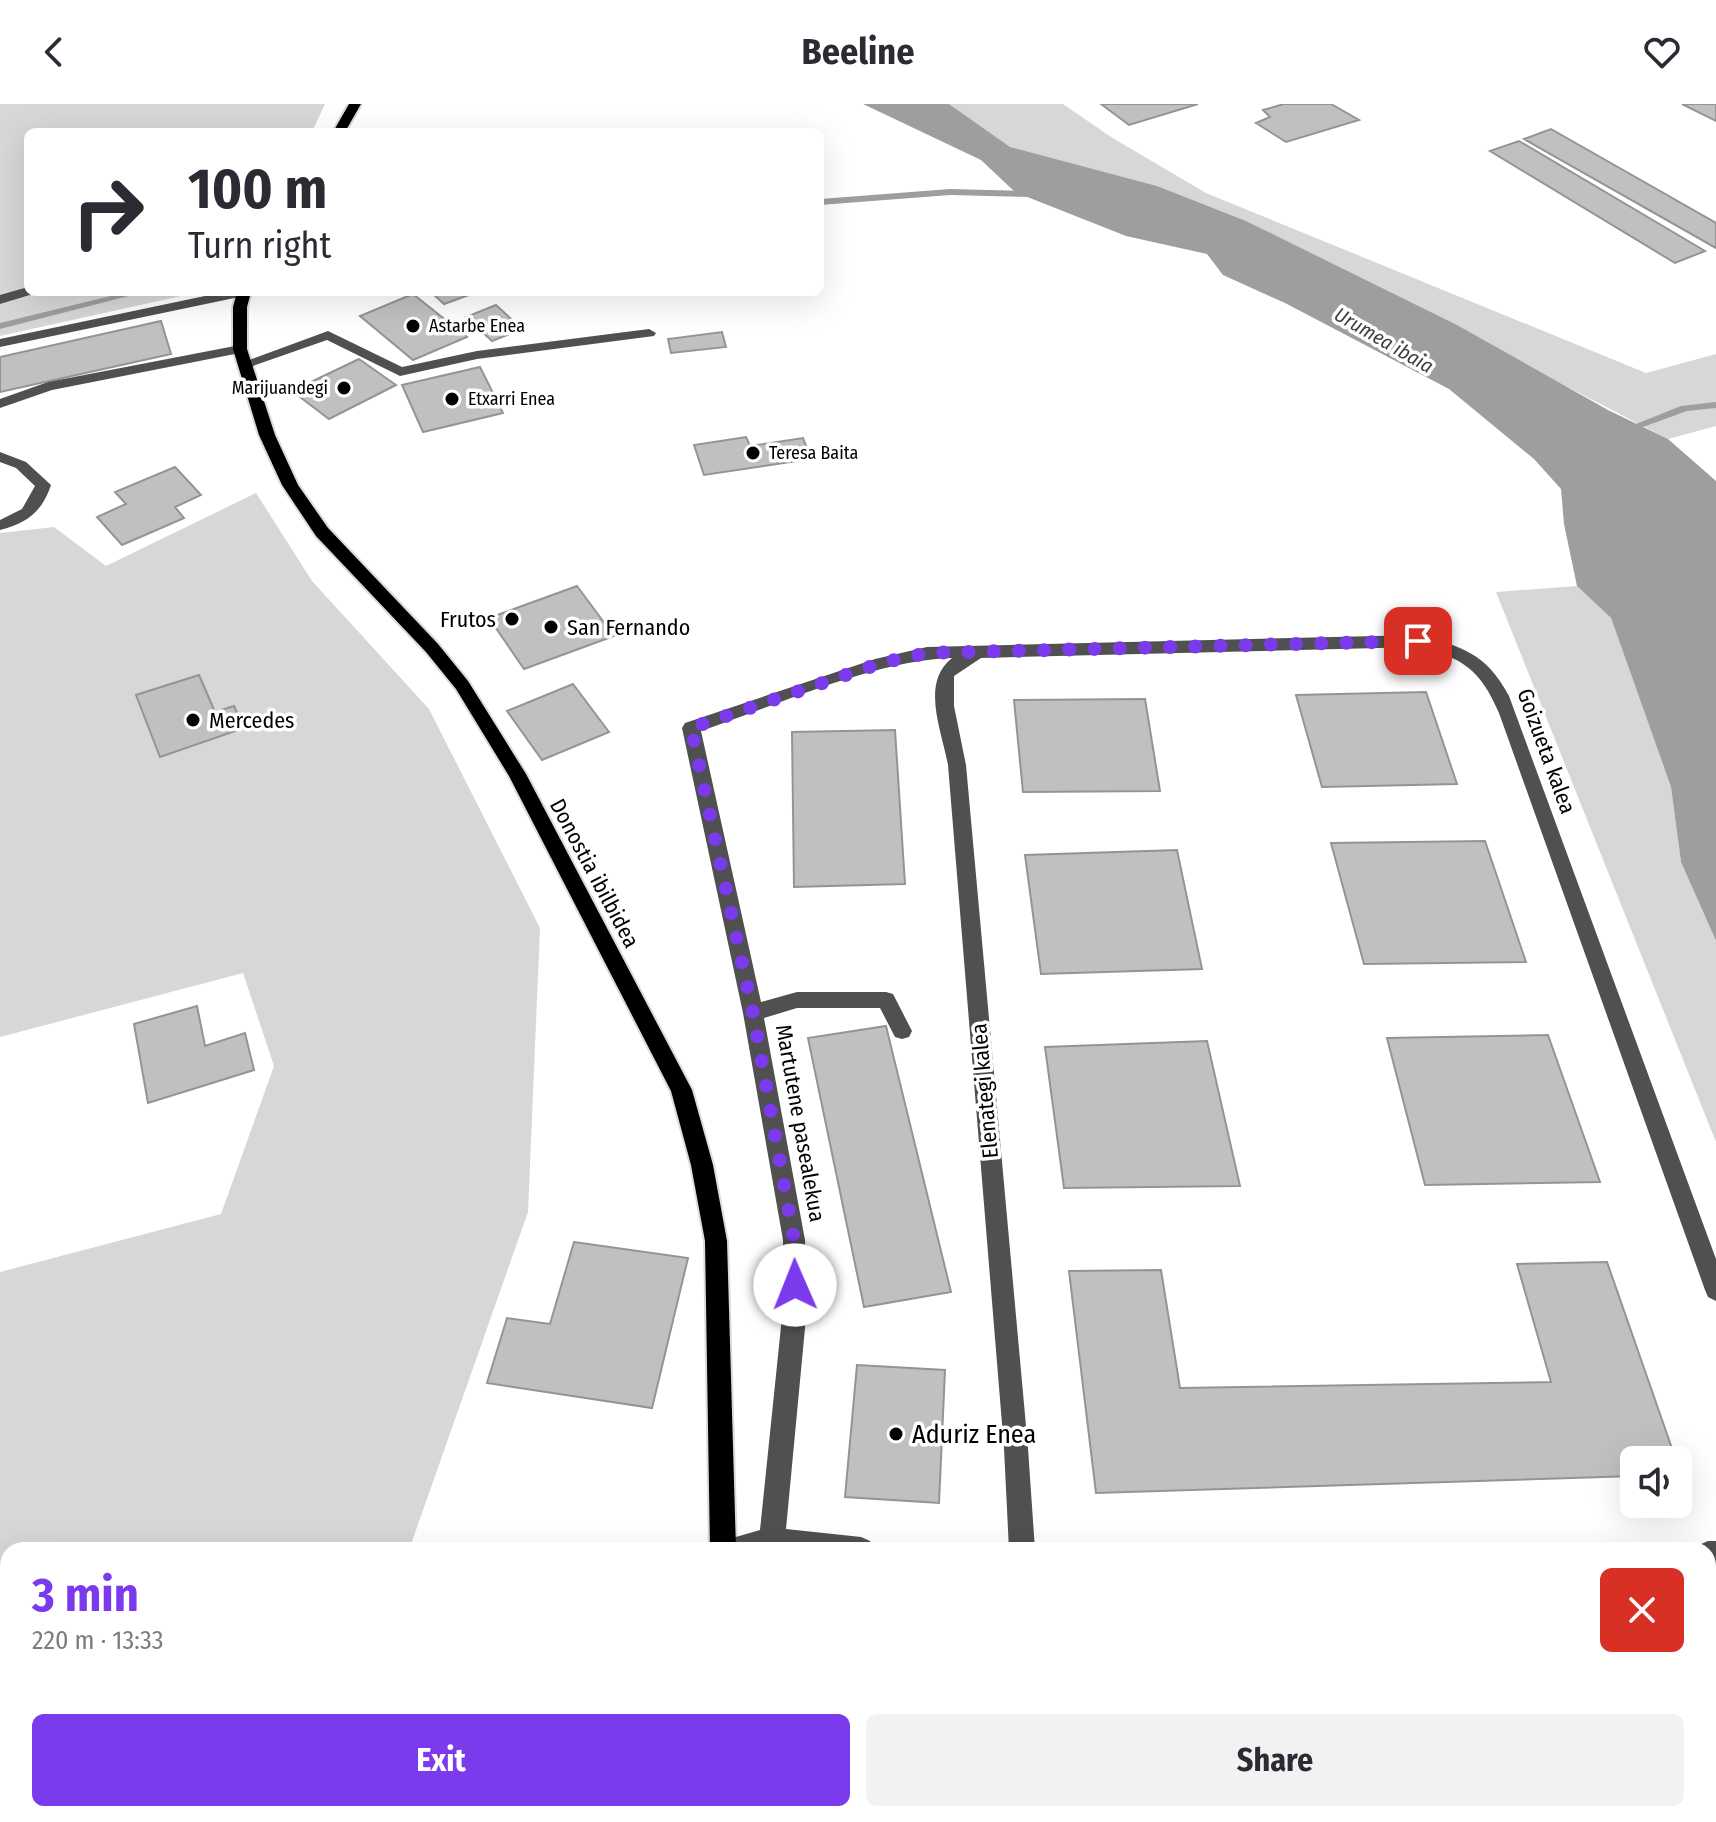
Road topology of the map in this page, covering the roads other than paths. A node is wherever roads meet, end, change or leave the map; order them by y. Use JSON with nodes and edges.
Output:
{"nodes":[{"id":1,"x":355,"y":104,"type":"edge"},
{"id":2,"x":341,"y":128,"type":"edge"},
{"id":3,"x":24,"y":292,"type":"edge"},
{"id":4,"x":225,"y":296,"type":"edge"},
{"id":5,"x":243,"y":296,"type":"edge"},
{"id":6,"x":0,"y":300,"type":"edge"},
{"id":7,"x":649,"y":333,"type":"dead end"},
{"id":8,"x":0,"y":343,"type":"edge"},
{"id":9,"x":242,"y":356,"type":"junction"},
{"id":10,"x":0,"y":404,"type":"edge"},
{"id":11,"x":0,"y":457,"type":"edge"},
{"id":12,"x":0,"y":525,"type":"edge"},
{"id":13,"x":979,"y":651,"type":"junction"},
{"id":14,"x":691,"y":728,"type":"joint"},
{"id":15,"x":753,"y":1013,"type":"junction"},
{"id":16,"x":902,"y":1031,"type":"dead end"},
{"id":17,"x":1716,"y":1290,"type":"edge"},
{"id":18,"x":772,"y":1540,"type":"junction"},
{"id":19,"x":723,"y":1542,"type":"edge"},
{"id":20,"x":764,"y":1542,"type":"edge"},
{"id":21,"x":790,"y":1542,"type":"edge"},
{"id":22,"x":1022,"y":1542,"type":"edge"}],
"edges":[{"from":1,"to":2,"type":"main road"},
{"from":3,"to":6,"type":"street"},
{"from":4,"to":8,"type":"street"},
{"from":5,"to":9,"type":"main road","name":"Donostia ibilbidea"},
{"from":7,"to":9,"type":"street"},
{"from":9,"to":10,"type":"street"},
{"from":9,"to":19,"type":"main road","name":"Donostia ibilbidea"},
{"from":11,"to":12,"type":"street"},
{"from":13,"to":14,"type":"street","name":"Goizueta kalea"},
{"from":13,"to":17,"type":"street","name":"Goizueta kalea"},
{"from":13,"to":22,"type":"street","name":"Elenategi kalea"},
{"from":14,"to":15,"type":"street","name":"Martutene pasealekua"},
{"from":15,"to":16,"type":"street"},
{"from":15,"to":18,"type":"street","name":"Martutene pasealekua"},
{"from":18,"to":20,"type":"street"},
{"from":18,"to":21,"type":"street"}]}
